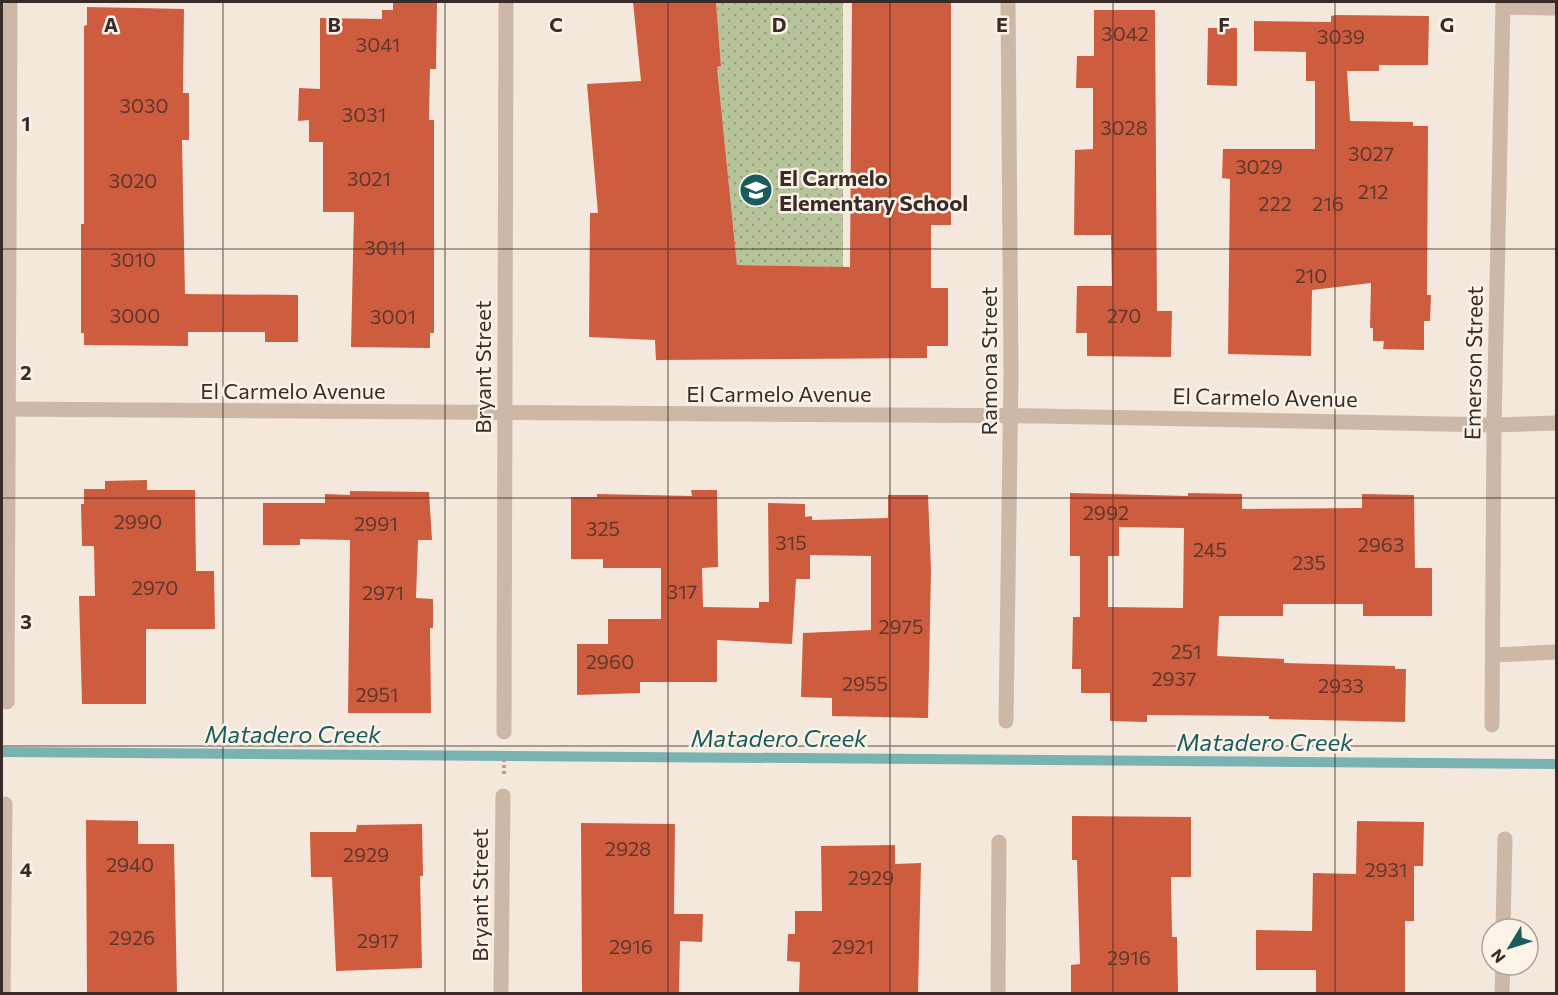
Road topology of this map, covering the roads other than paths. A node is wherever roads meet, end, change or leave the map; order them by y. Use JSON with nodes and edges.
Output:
{"nodes":[{"id":1,"x":10,"y":2,"type":"edge"},
{"id":2,"x":506,"y":2,"type":"edge"},
{"id":3,"x":1008,"y":2,"type":"edge"},
{"id":4,"x":1503,"y":4,"type":"edge"},
{"id":5,"x":1557,"y":8,"type":"edge"},
{"id":6,"x":4,"y":409,"type":"edge"},
{"id":7,"x":504,"y":414,"type":"junction"},
{"id":8,"x":1011,"y":416,"type":"junction"},
{"id":9,"x":1557,"y":423,"type":"edge"},
{"id":10,"x":1494,"y":425,"type":"junction"},
{"id":11,"x":1557,"y":652,"type":"edge"},
{"id":12,"x":1493,"y":655,"type":"junction"},
{"id":13,"x":7,"y":702,"type":"dead end"},
{"id":14,"x":1006,"y":720,"type":"dead end"},
{"id":15,"x":1492,"y":725,"type":"dead end"},
{"id":16,"x":504,"y":732,"type":"road end"},
{"id":17,"x":503,"y":796,"type":"road end"},
{"id":18,"x":5,"y":804,"type":"dead end"},
{"id":19,"x":1505,"y":839,"type":"dead end"},
{"id":20,"x":999,"y":842,"type":"dead end"},
{"id":21,"x":1503,"y":917,"type":"edge"},
{"id":22,"x":1503,"y":977,"type":"edge"},
{"id":23,"x":3,"y":993,"type":"edge"},
{"id":24,"x":501,"y":993,"type":"edge"},
{"id":25,"x":998,"y":993,"type":"edge"},
{"id":26,"x":1502,"y":993,"type":"edge"}],
"edges":[{"from":1,"to":6,"type":"street"},
{"from":2,"to":7,"type":"street","name":"Bryant Street"},
{"from":3,"to":8,"type":"street","name":"Ramona Street"},
{"from":4,"to":5,"type":"street"},
{"from":4,"to":10,"type":"street","name":"Emerson Street"},
{"from":6,"to":7,"type":"street","name":"El Carmelo Avenue"},
{"from":6,"to":13,"type":"street"},
{"from":7,"to":8,"type":"street","name":"El Carmelo Avenue"},
{"from":7,"to":16,"type":"street","name":"Bryant Street"},
{"from":8,"to":10,"type":"street","name":"El Carmelo Avenue"},
{"from":8,"to":14,"type":"street","name":"Ramona Street"},
{"from":9,"to":10,"type":"street","name":"El Carmelo Avenue"},
{"from":10,"to":12,"type":"street","name":"Emerson Street"},
{"from":11,"to":12,"type":"street"},
{"from":12,"to":15,"type":"street","name":"Emerson Street"},
{"from":17,"to":24,"type":"street","name":"Bryant Street"},
{"from":18,"to":23,"type":"street"},
{"from":19,"to":21,"type":"street"},
{"from":20,"to":25,"type":"street"},
{"from":22,"to":26,"type":"street"}]}
